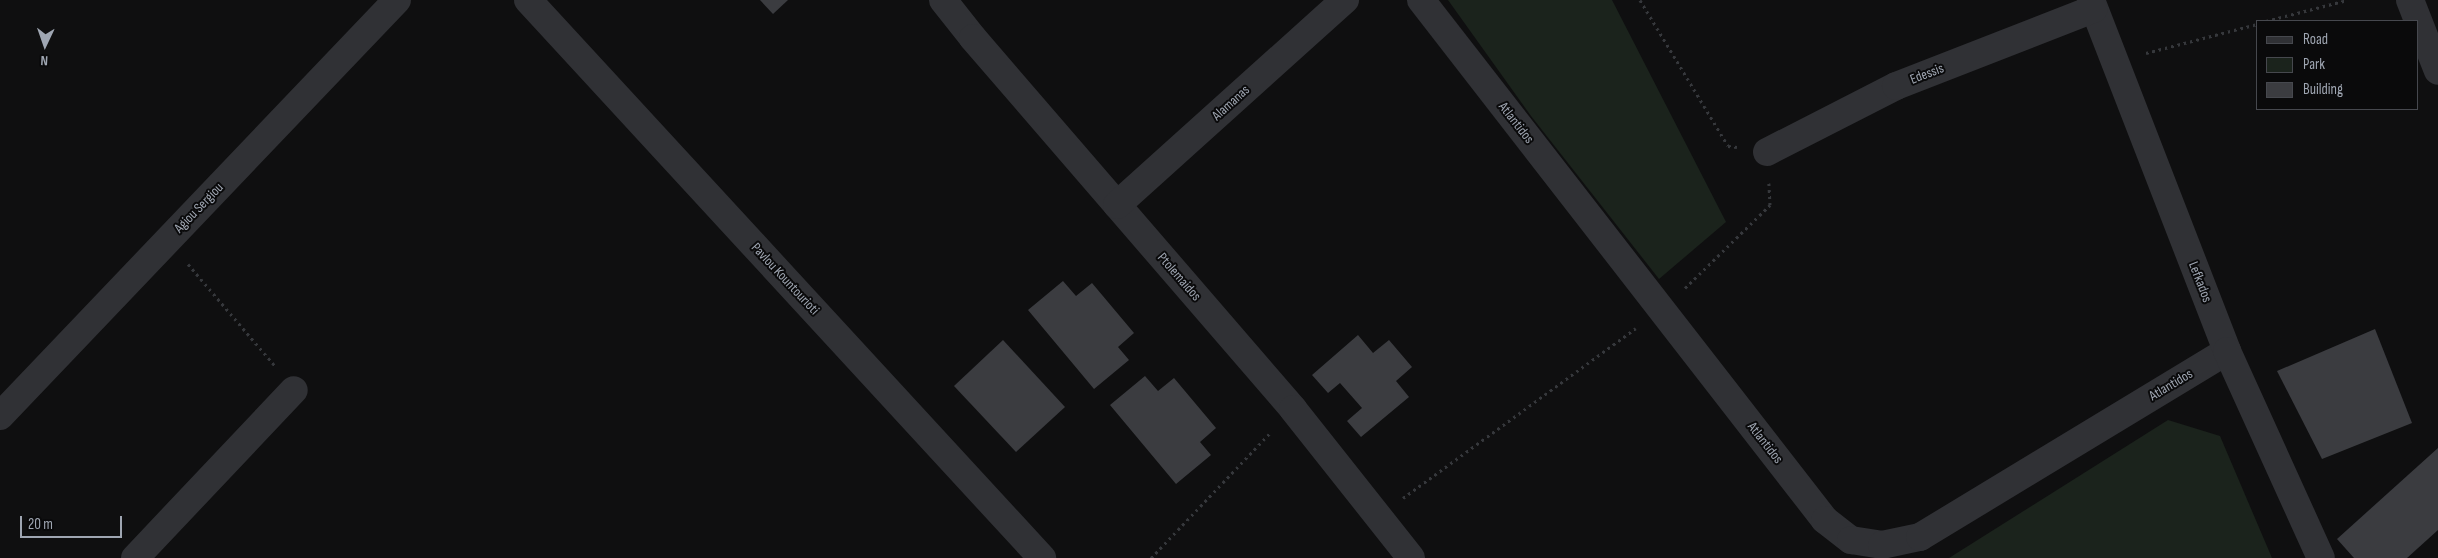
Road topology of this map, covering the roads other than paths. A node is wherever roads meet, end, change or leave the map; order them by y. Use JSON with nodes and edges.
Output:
{"nodes":[{"id":1,"x":397,"y":0,"type":"edge"},
{"id":2,"x":528,"y":0,"type":"edge"},
{"id":3,"x":943,"y":0,"type":"edge"},
{"id":4,"x":1345,"y":0,"type":"edge"},
{"id":5,"x":1421,"y":0,"type":"edge"},
{"id":6,"x":2410,"y":0,"type":"edge"},
{"id":7,"x":2093,"y":5,"type":"edge"},
{"id":8,"x":2418,"y":20,"type":"edge"},
{"id":9,"x":2418,"y":20,"type":"edge"},
{"id":10,"x":2438,"y":71,"type":"edge"},
{"id":11,"x":1767,"y":152,"type":"road end"},
{"id":12,"x":1117,"y":206,"type":"junction"},
{"id":13,"x":2227,"y":351,"type":"junction"},
{"id":14,"x":294,"y":390,"type":"road end"},
{"id":15,"x":0,"y":416,"type":"edge"},
{"id":16,"x":135,"y":558,"type":"edge"},
{"id":17,"x":1042,"y":558,"type":"edge"},
{"id":18,"x":1411,"y":558,"type":"edge"},
{"id":19,"x":2321,"y":558,"type":"edge"}],
"edges":[{"from":1,"to":15,"type":"street","name":"Agiou Sergiou"},
{"from":2,"to":17,"type":"street","name":"Pavlou Kountourioti"},
{"from":3,"to":12,"type":"street","name":"Ptolemaidos"},
{"from":4,"to":12,"type":"street","name":"Alamanas"},
{"from":5,"to":13,"type":"street","name":"Atlantidos"},
{"from":6,"to":8,"type":"street"},
{"from":7,"to":11,"type":"street","name":"Edessis"},
{"from":7,"to":13,"type":"street","name":"Lefkados"},
{"from":9,"to":10,"type":"street"},
{"from":12,"to":18,"type":"street","name":"Ptolemaidos"},
{"from":13,"to":19,"type":"street","name":"Lefkados"},
{"from":14,"to":16,"type":"street"}]}
